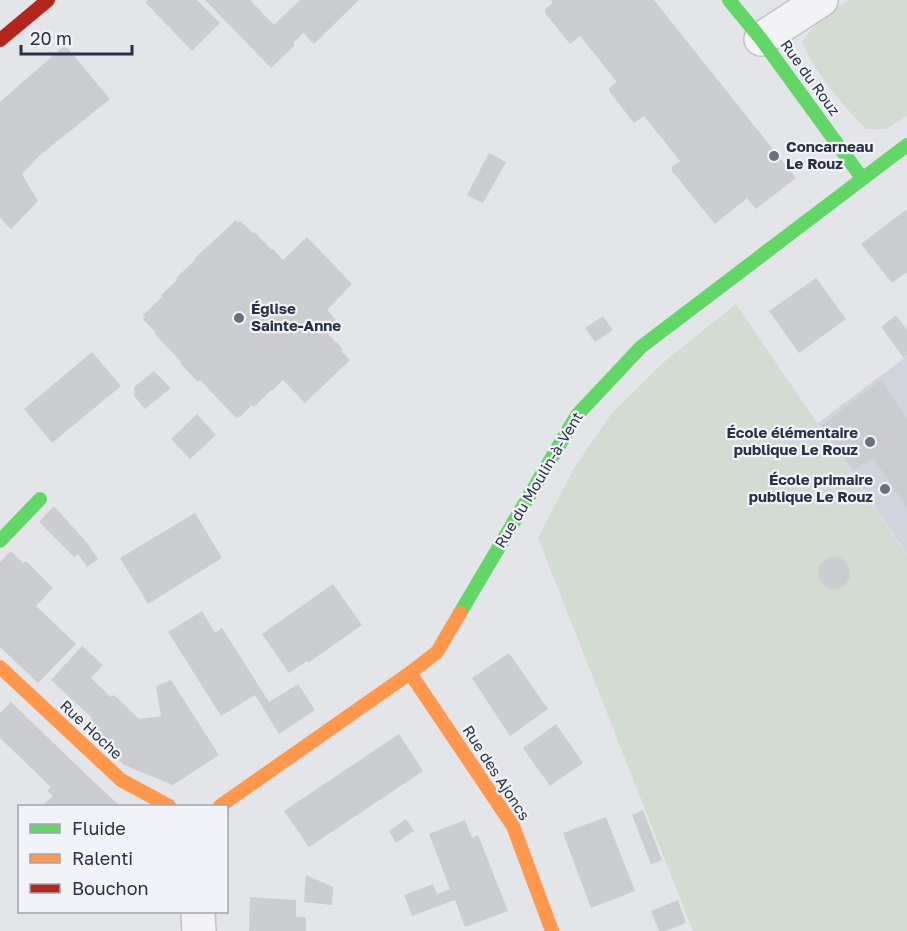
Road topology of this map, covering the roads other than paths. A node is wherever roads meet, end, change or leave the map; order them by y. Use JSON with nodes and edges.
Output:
{"nodes":[{"id":1,"x":48,"y":0,"type":"edge"},
{"id":2,"x":729,"y":0,"type":"edge"},
{"id":3,"x":821,"y":0,"type":"edge"},
{"id":4,"x":761,"y":39,"type":"junction"},
{"id":5,"x":0,"y":40,"type":"edge"},
{"id":6,"x":907,"y":145,"type":"edge"},
{"id":7,"x":862,"y":178,"type":"junction"},
{"id":8,"x":40,"y":499,"type":"dead end"},
{"id":9,"x":0,"y":541,"type":"edge"},
{"id":10,"x":410,"y":674,"type":"junction"},
{"id":11,"x":4,"y":679,"type":"edge"},
{"id":12,"x":165,"y":805,"type":"edge"},
{"id":13,"x":223,"y":805,"type":"edge"},
{"id":14,"x":198,"y":913,"type":"edge"},
{"id":15,"x":198,"y":931,"type":"edge"},
{"id":16,"x":552,"y":931,"type":"edge"}],
"edges":[{"from":1,"to":5,"type":"street"},
{"from":2,"to":4,"type":"street","name":"Rue du Rouz"},
{"from":3,"to":4,"type":"street"},
{"from":4,"to":7,"type":"street","name":"Rue du Rouz"},
{"from":6,"to":7,"type":"street","name":"Rue du Moulin-à-Vent"},
{"from":7,"to":10,"type":"street","name":"Rue du Moulin-à-Vent"},
{"from":8,"to":9,"type":"street"},
{"from":10,"to":13,"type":"street","name":"Rue du Moulin-à-Vent"},
{"from":10,"to":16,"type":"street","name":"Rue des Ajoncs"},
{"from":11,"to":12,"type":"street","name":"Rue Hoche"},
{"from":14,"to":15,"type":"street"}]}
